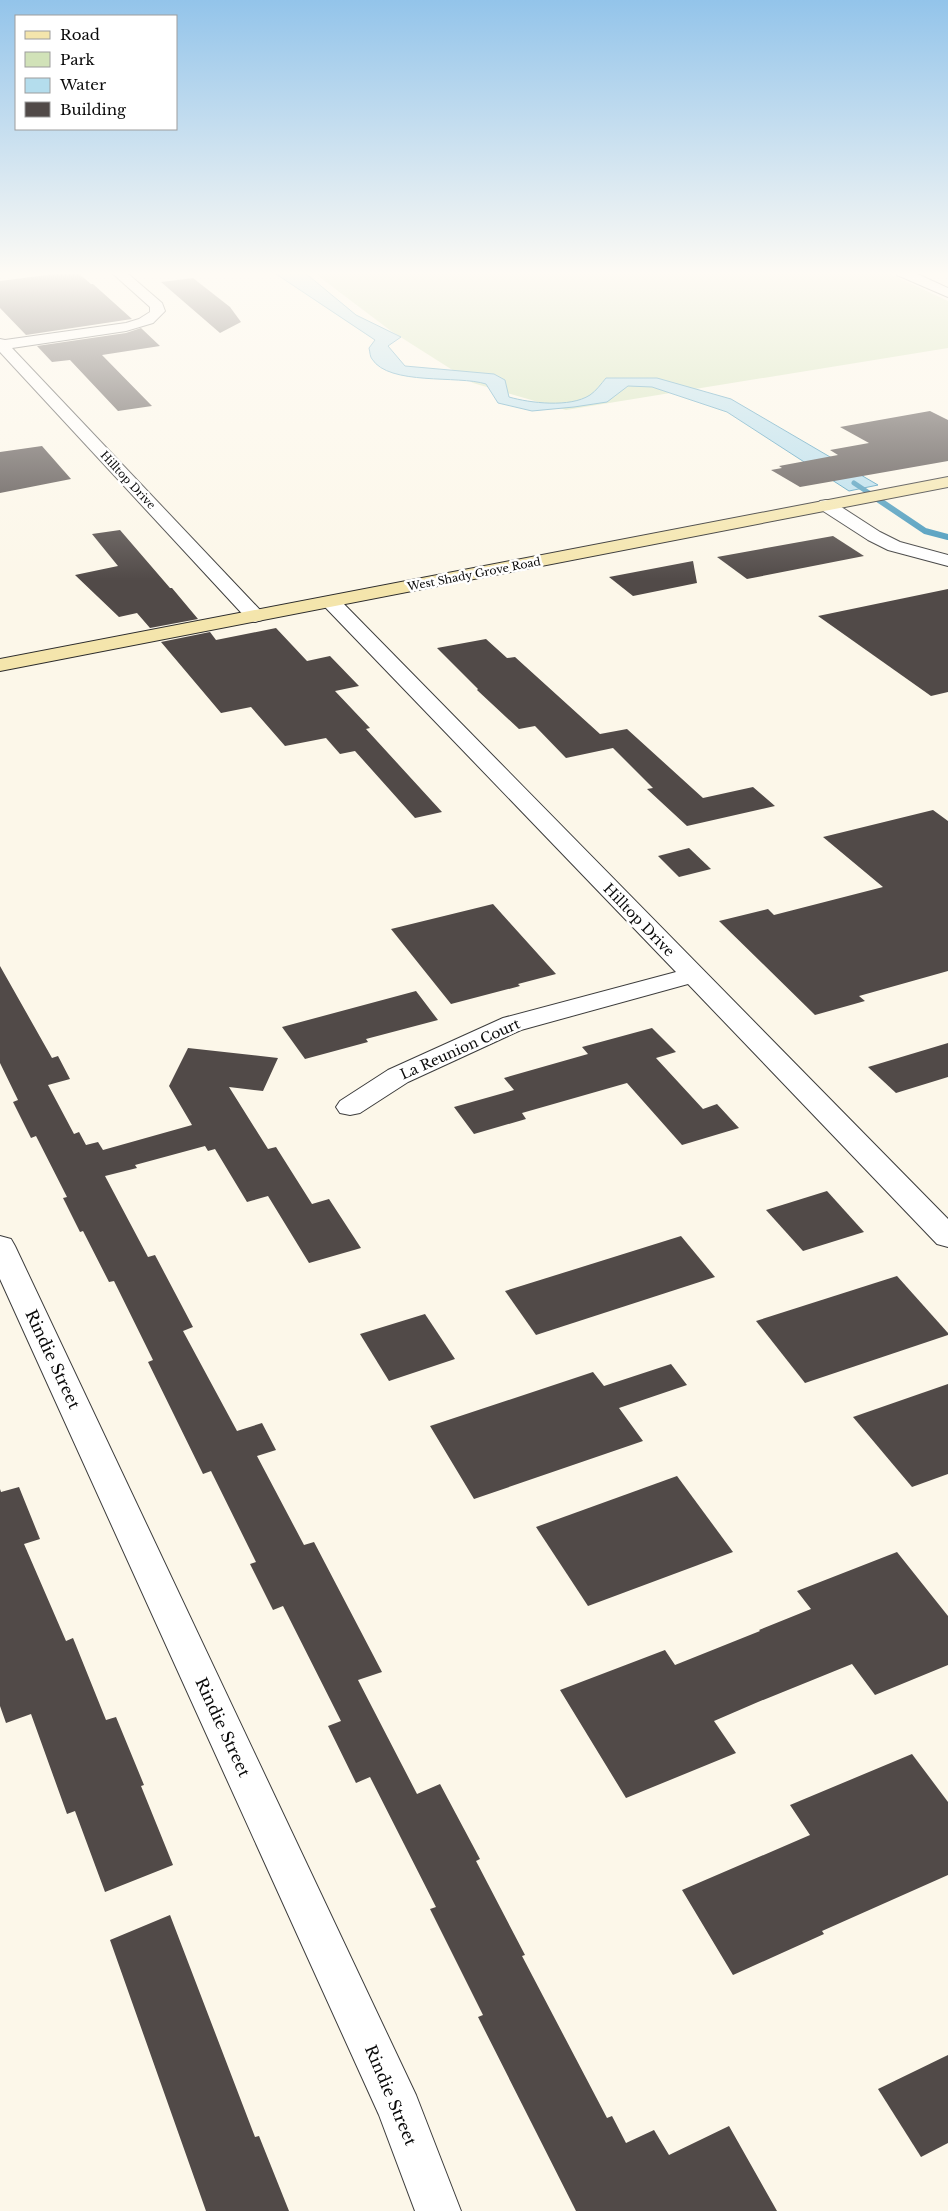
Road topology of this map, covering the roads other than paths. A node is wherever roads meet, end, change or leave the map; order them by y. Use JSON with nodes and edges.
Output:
{"nodes":[{"id":1,"x":29,"y":375,"type":"edge"},
{"id":2,"x":948,"y":482,"type":"edge"},
{"id":3,"x":826,"y":505,"type":"junction"},
{"id":4,"x":948,"y":561,"type":"edge"},
{"id":5,"x":330,"y":602,"type":"junction"},
{"id":6,"x":256,"y":616,"type":"junction"},
{"id":7,"x":0,"y":665,"type":"edge"},
{"id":8,"x":692,"y":975,"type":"junction"},
{"id":9,"x":350,"y":1106,"type":"dead end"},
{"id":10,"x":946,"y":1231,"type":"edge"},
{"id":11,"x":0,"y":1246,"type":"edge"},
{"id":12,"x":438,"y":2211,"type":"edge"}],
"edges":[{"from":1,"to":6,"type":"street","name":"Hilltop Drive"},
{"from":2,"to":3,"type":"main road","name":"West Shady Grove Road"},
{"from":3,"to":4,"type":"street"},
{"from":3,"to":5,"type":"main road","name":"West Shady Grove Road"},
{"from":5,"to":6,"type":"main road","name":"West Shady Grove Road"},
{"from":5,"to":8,"type":"street","name":"Hilltop Drive"},
{"from":6,"to":7,"type":"main road","name":"West Shady Grove Road"},
{"from":8,"to":9,"type":"street","name":"La Reunion Court"},
{"from":8,"to":10,"type":"street","name":"Hilltop Drive"},
{"from":11,"to":12,"type":"street","name":"Rindie Street"}]}
